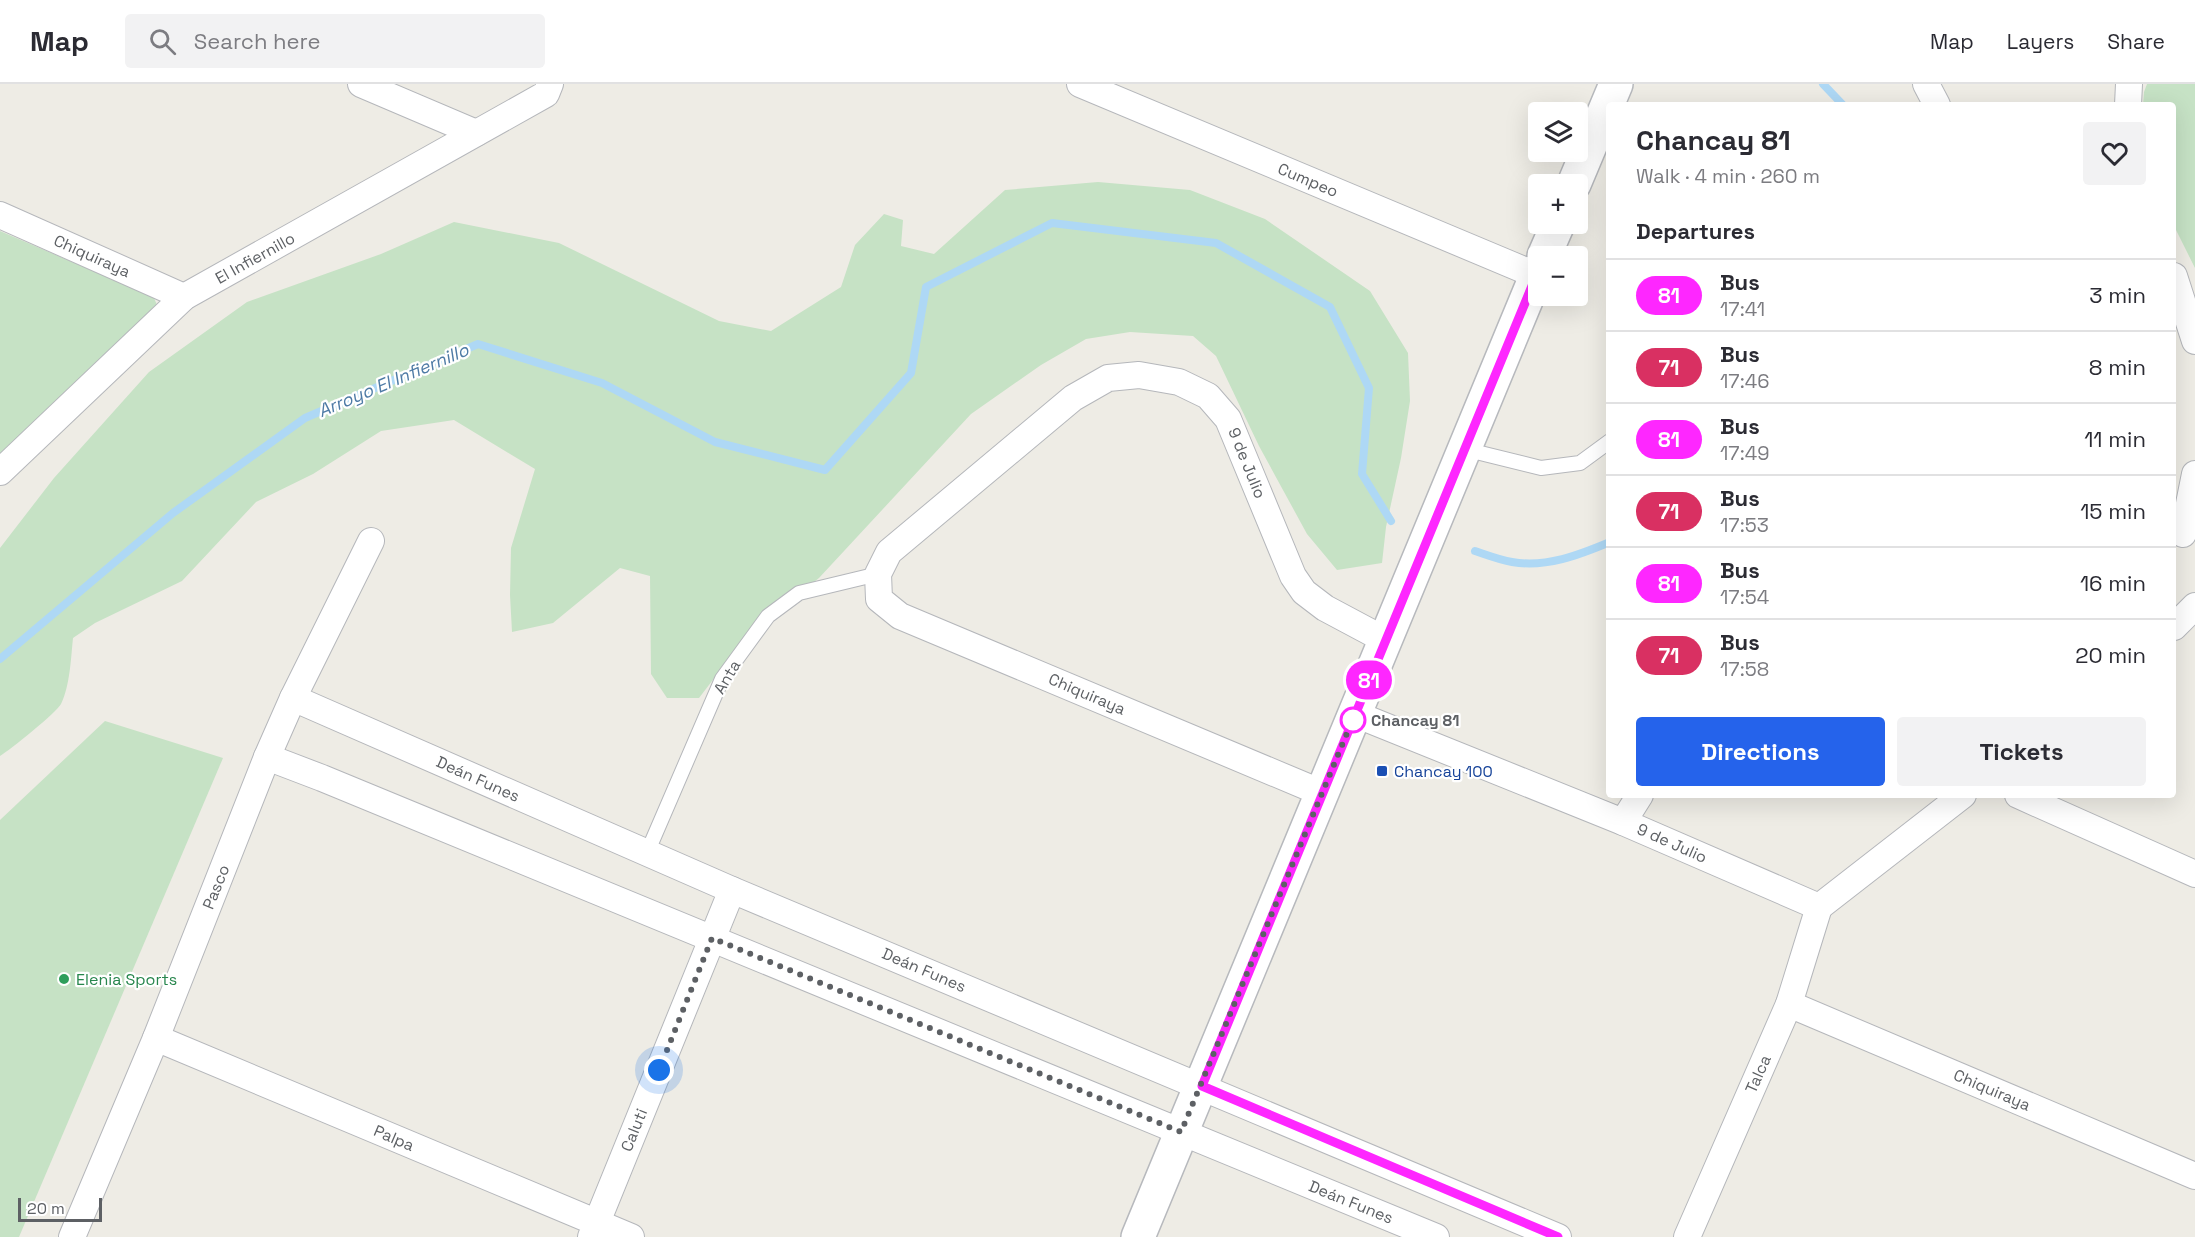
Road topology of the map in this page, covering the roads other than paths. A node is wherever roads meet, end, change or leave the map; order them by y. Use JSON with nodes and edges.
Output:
{"nodes":[{"id":1,"x":361,"y":84,"type":"edge"},
{"id":2,"x":1080,"y":84,"type":"edge"},
{"id":3,"x":1616,"y":84,"type":"edge"},
{"id":4,"x":1926,"y":84,"type":"edge"},
{"id":5,"x":2129,"y":84,"type":"edge"},
{"id":6,"x":548,"y":89,"type":"edge"},
{"id":7,"x":1608,"y":102,"type":"edge"},
{"id":8,"x":1935,"y":102,"type":"edge"},
{"id":9,"x":2128,"y":102,"type":"edge"},
{"id":10,"x":1606,"y":108,"type":"edge"},
{"id":11,"x":476,"y":133,"type":"junction"},
{"id":12,"x":1578,"y":174,"type":"edge"},
{"id":13,"x":0,"y":215,"type":"edge"},
{"id":14,"x":1528,"y":262,"type":"edge"},
{"id":15,"x":2176,"y":282,"type":"edge"},
{"id":16,"x":1528,"y":296,"type":"edge"},
{"id":17,"x":184,"y":297,"type":"junction"},
{"id":18,"x":2195,"y":341,"type":"edge"},
{"id":19,"x":1606,"y":444,"type":"edge"},
{"id":20,"x":1464,"y":449,"type":"junction"},
{"id":21,"x":0,"y":472,"type":"edge"},
{"id":22,"x":2195,"y":474,"type":"edge"},
{"id":23,"x":2184,"y":535,"type":"edge"},
{"id":24,"x":371,"y":541,"type":"dead end"},
{"id":25,"x":878,"y":574,"type":"junction"},
{"id":26,"x":2195,"y":606,"type":"edge"},
{"id":27,"x":2176,"y":625,"type":"edge"},
{"id":28,"x":1385,"y":640,"type":"junction"},
{"id":29,"x":293,"y":698,"type":"junction"},
{"id":30,"x":1355,"y":714,"type":"junction"},
{"id":31,"x":267,"y":757,"type":"junction"},
{"id":32,"x":1322,"y":793,"type":"junction"},
{"id":33,"x":1638,"y":798,"type":"edge"},
{"id":34,"x":1959,"y":798,"type":"edge"},
{"id":35,"x":2025,"y":798,"type":"edge"},
{"id":36,"x":1623,"y":822,"type":"junction"},
{"id":37,"x":647,"y":853,"type":"junction"},
{"id":38,"x":2195,"y":874,"type":"edge"},
{"id":39,"x":732,"y":890,"type":"junction"},
{"id":40,"x":1819,"y":907,"type":"junction"},
{"id":41,"x":712,"y":938,"type":"junction"},
{"id":42,"x":1789,"y":1004,"type":"junction"},
{"id":43,"x":156,"y":1038,"type":"junction"},
{"id":44,"x":1202,"y":1086,"type":"junction"},
{"id":45,"x":1181,"y":1132,"type":"junction"},
{"id":46,"x":2195,"y":1176,"type":"edge"},
{"id":47,"x":594,"y":1230,"type":"edge"},
{"id":48,"x":72,"y":1237,"type":"edge"},
{"id":49,"x":631,"y":1237,"type":"edge"},
{"id":50,"x":1138,"y":1237,"type":"edge"},
{"id":51,"x":1436,"y":1237,"type":"edge"},
{"id":52,"x":1558,"y":1237,"type":"edge"},
{"id":53,"x":1687,"y":1237,"type":"edge"}],
"edges":[{"from":1,"to":11,"type":"street"},
{"from":2,"to":14,"type":"street","name":"Cumpeo"},
{"from":3,"to":7,"type":"main road"},
{"from":4,"to":8,"type":"street"},
{"from":5,"to":9,"type":"street"},
{"from":6,"to":11,"type":"street","name":"El Infiernillo"},
{"from":10,"to":12,"type":"main road"},
{"from":11,"to":17,"type":"street","name":"El Infiernillo"},
{"from":13,"to":17,"type":"street","name":"Chiquiraya"},
{"from":15,"to":18,"type":"street"},
{"from":16,"to":20,"type":"main road"},
{"from":17,"to":21,"type":"street","name":"El Infiernillo"},
{"from":19,"to":20,"type":"lane"},
{"from":20,"to":28,"type":"main road"},
{"from":22,"to":23,"type":"street"},
{"from":24,"to":29,"type":"street","name":"Pasco"},
{"from":25,"to":28,"type":"street","name":"9 de Julio"},
{"from":25,"to":32,"type":"street","name":"Chiquiraya"},
{"from":25,"to":37,"type":"lane","name":"Anta"},
{"from":26,"to":27,"type":"street"},
{"from":28,"to":30,"type":"main road"},
{"from":29,"to":31,"type":"street","name":"Pasco"},
{"from":29,"to":37,"type":"street","name":"Deán Funes"},
{"from":30,"to":32,"type":"main road"},
{"from":30,"to":36,"type":"street","name":"9 de Julio"},
{"from":31,"to":41,"type":"street","name":"Deán Funes"},
{"from":31,"to":43,"type":"street","name":"Pasco"},
{"from":32,"to":44,"type":"main road"},
{"from":33,"to":36,"type":"street"},
{"from":34,"to":40,"type":"street"},
{"from":35,"to":38,"type":"street"},
{"from":36,"to":40,"type":"street","name":"9 de Julio"},
{"from":37,"to":39,"type":"street","name":"Deán Funes"},
{"from":39,"to":41,"type":"street","name":"Caluti"},
{"from":39,"to":44,"type":"street","name":"Deán Funes"},
{"from":40,"to":42,"type":"street","name":"Talca"},
{"from":41,"to":45,"type":"street","name":"Deán Funes"},
{"from":41,"to":47,"type":"street","name":"Caluti"},
{"from":42,"to":46,"type":"street","name":"Chiquiraya"},
{"from":42,"to":53,"type":"street","name":"Talca"},
{"from":43,"to":47,"type":"street","name":"Palpa"},
{"from":43,"to":48,"type":"street","name":"Pasco"},
{"from":44,"to":45,"type":"main road"},
{"from":44,"to":52,"type":"street","name":"Deán Funes"},
{"from":45,"to":50,"type":"main road"},
{"from":45,"to":51,"type":"street","name":"Deán Funes"},
{"from":47,"to":49,"type":"street","name":"Palpa"}]}
